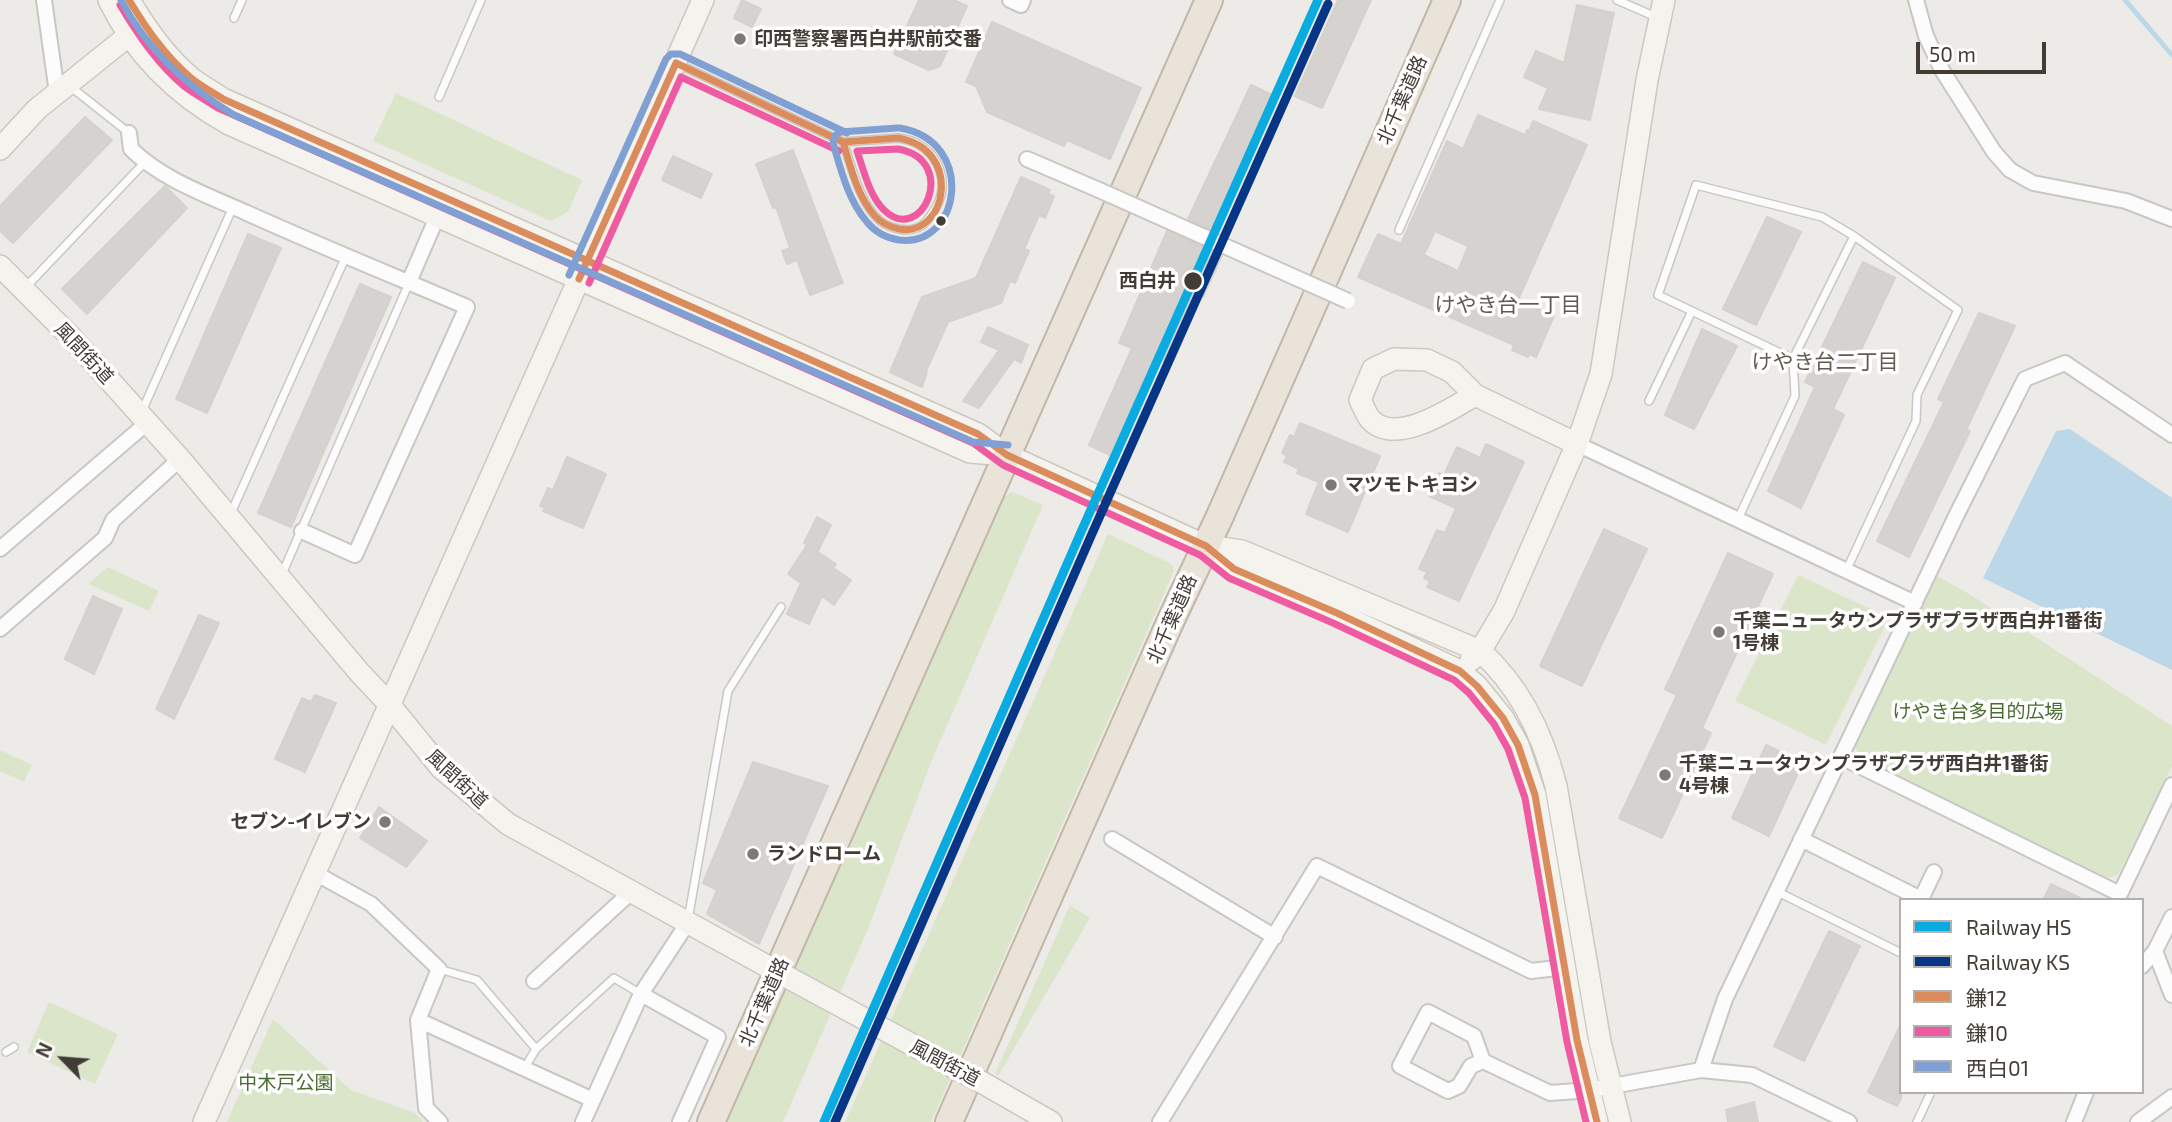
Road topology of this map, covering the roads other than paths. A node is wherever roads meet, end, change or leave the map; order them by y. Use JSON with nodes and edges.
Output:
{"nodes":[{"id":1,"x":44,"y":0,"type":"edge"},
{"id":2,"x":109,"y":0,"type":"edge"},
{"id":3,"x":129,"y":0,"type":"edge"},
{"id":4,"x":242,"y":0,"type":"edge"},
{"id":5,"x":481,"y":0,"type":"edge"},
{"id":6,"x":703,"y":0,"type":"edge"},
{"id":7,"x":1010,"y":0,"type":"edge"},
{"id":8,"x":1023,"y":0,"type":"edge"},
{"id":9,"x":1209,"y":0,"type":"edge"},
{"id":10,"x":1447,"y":0,"type":"edge"},
{"id":11,"x":1500,"y":0,"type":"edge"},
{"id":12,"x":1617,"y":0,"type":"edge"},
{"id":13,"x":1916,"y":0,"type":"edge"},
{"id":14,"x":1662,"y":10,"type":"edge"},
{"id":15,"x":234,"y":18,"type":"dead end"},
{"id":16,"x":136,"y":30,"type":"junction"},
{"id":17,"x":676,"y":63,"type":"junction"},
{"id":18,"x":62,"y":89,"type":"junction"},
{"id":19,"x":439,"y":97,"type":"dead end"},
{"id":20,"x":129,"y":133,"type":"joint"},
{"id":21,"x":843,"y":142,"type":"junction"},
{"id":22,"x":0,"y":149,"type":"edge"},
{"id":23,"x":1027,"y":159,"type":"dead end"},
{"id":24,"x":145,"y":162,"type":"junction"},
{"id":25,"x":233,"y":207,"type":"junction"},
{"id":26,"x":438,"y":217,"type":"junction"},
{"id":27,"x":2172,"y":219,"type":"edge"},
{"id":28,"x":1399,"y":230,"type":"dead end"},
{"id":29,"x":1854,"y":236,"type":"junction"},
{"id":30,"x":346,"y":256,"type":"junction"},
{"id":31,"x":0,"y":266,"type":"edge"},
{"id":32,"x":583,"y":270,"type":"junction"},
{"id":33,"x":409,"y":282,"type":"junction"},
{"id":34,"x":23,"y":289,"type":"junction"},
{"id":35,"x":1349,"y":301,"type":"dead end"},
{"id":36,"x":1692,"y":311,"type":"junction"},
{"id":37,"x":1793,"y":359,"type":"junction"},
{"id":38,"x":1475,"y":395,"type":"junction"},
{"id":39,"x":1649,"y":401,"type":"dead end"},
{"id":40,"x":144,"y":419,"type":"junction"},
{"id":41,"x":2170,"y":428,"type":"edge"},
{"id":42,"x":1577,"y":444,"type":"junction"},
{"id":43,"x":1014,"y":458,"type":"junction"},
{"id":44,"x":180,"y":459,"type":"junction"},
{"id":45,"x":229,"y":517,"type":"junction"},
{"id":46,"x":1738,"y":520,"type":"junction"},
{"id":47,"x":302,"y":531,"type":"junction"},
{"id":48,"x":1198,"y":542,"type":"junction"},
{"id":49,"x":0,"y":549,"type":"edge"},
{"id":50,"x":1846,"y":571,"type":"junction"},
{"id":51,"x":280,"y":578,"type":"junction"},
{"id":52,"x":1915,"y":603,"type":"junction"},
{"id":53,"x":780,"y":607,"type":"dead end"},
{"id":54,"x":0,"y":629,"type":"edge"},
{"id":55,"x":1480,"y":651,"type":"junction"},
{"id":56,"x":1460,"y":671,"type":"junction"},
{"id":57,"x":389,"y":704,"type":"junction"},
{"id":58,"x":1841,"y":757,"type":"junction"},
{"id":59,"x":2172,"y":785,"type":"edge"},
{"id":60,"x":1112,"y":839,"type":"dead end"},
{"id":61,"x":1801,"y":839,"type":"junction"},
{"id":62,"x":1934,"y":872,"type":"dead end"},
{"id":63,"x":315,"y":873,"type":"junction"},
{"id":64,"x":1776,"y":891,"type":"junction"},
{"id":65,"x":630,"y":892,"type":"junction"},
{"id":66,"x":1919,"y":898,"type":"edge"},
{"id":67,"x":1921,"y":898,"type":"edge"},
{"id":68,"x":2172,"y":917,"type":"edge"},
{"id":69,"x":687,"y":924,"type":"junction"},
{"id":70,"x":1275,"y":937,"type":"junction"},
{"id":71,"x":2155,"y":951,"type":"junction"},
{"id":72,"x":1899,"y":952,"type":"edge"},
{"id":73,"x":2144,"y":964,"type":"edge"},
{"id":74,"x":1565,"y":967,"type":"junction"},
{"id":75,"x":439,"y":969,"type":"junction"},
{"id":76,"x":534,"y":981,"type":"dead end"},
{"id":77,"x":641,"y":994,"type":"junction"},
{"id":78,"x":2172,"y":995,"type":"edge"},
{"id":79,"x":418,"y":1020,"type":"junction"},
{"id":80,"x":14,"y":1047,"type":"dead end"},
{"id":81,"x":536,"y":1049,"type":"junction"},
{"id":82,"x":6,"y":1052,"type":"dead end"},
{"id":83,"x":1483,"y":1061,"type":"junction"},
{"id":84,"x":524,"y":1069,"type":"junction"},
{"id":85,"x":1701,"y":1070,"type":"junction"},
{"id":86,"x":1612,"y":1085,"type":"junction"},
{"id":87,"x":1590,"y":1090,"type":"junction"},
{"id":88,"x":1930,"y":1094,"type":"edge"},
{"id":89,"x":2085,"y":1094,"type":"edge"},
{"id":90,"x":2172,"y":1097,"type":"edge"},
{"id":91,"x":593,"y":1100,"type":"junction"},
{"id":92,"x":204,"y":1122,"type":"edge"},
{"id":93,"x":440,"y":1122,"type":"edge"},
{"id":94,"x":583,"y":1122,"type":"edge"},
{"id":95,"x":680,"y":1122,"type":"edge"},
{"id":96,"x":711,"y":1122,"type":"edge"},
{"id":97,"x":949,"y":1122,"type":"edge"},
{"id":98,"x":1051,"y":1122,"type":"edge"},
{"id":99,"x":1160,"y":1122,"type":"edge"},
{"id":100,"x":1597,"y":1122,"type":"edge"},
{"id":101,"x":1620,"y":1122,"type":"edge"},
{"id":102,"x":1849,"y":1122,"type":"edge"},
{"id":103,"x":1917,"y":1122,"type":"edge"},
{"id":104,"x":2074,"y":1122,"type":"edge"},
{"id":105,"x":2138,"y":1122,"type":"edge"}],
"edges":[{"from":1,"to":18,"type":"street"},
{"from":2,"to":16,"type":"street"},
{"from":3,"to":16,"type":"street"},
{"from":4,"to":15,"type":"lane"},
{"from":5,"to":19,"type":"lane"},
{"from":6,"to":17,"type":"street"},
{"from":7,"to":8,"type":"street"},
{"from":9,"to":43,"type":"highway","name":"北千葉道路"},
{"from":10,"to":48,"type":"highway","name":"北千葉道路"},
{"from":11,"to":28,"type":"lane"},
{"from":12,"to":14,"type":"lane"},
{"from":13,"to":27,"type":"street"},
{"from":14,"to":42,"type":"street"},
{"from":16,"to":18,"type":"street"},
{"from":16,"to":26,"type":"street"},
{"from":16,"to":32,"type":"street"},
{"from":17,"to":21,"type":"lane"},
{"from":17,"to":32,"type":"street"},
{"from":18,"to":20,"type":"lane"},
{"from":18,"to":22,"type":"street"},
{"from":20,"to":24,"type":"street"},
{"from":21,"to":21,"type":"lane"},
{"from":23,"to":35,"type":"street","bridge":true},
{"from":24,"to":25,"type":"street"},
{"from":24,"to":34,"type":"lane"},
{"from":25,"to":30,"type":"street"},
{"from":25,"to":40,"type":"lane"},
{"from":26,"to":32,"type":"street"},
{"from":26,"to":33,"type":"street"},
{"from":29,"to":36,"type":"lane"},
{"from":29,"to":37,"type":"lane"},
{"from":29,"to":50,"type":"lane"},
{"from":30,"to":33,"type":"street"},
{"from":30,"to":45,"type":"lane"},
{"from":31,"to":34,"type":"street","name":"風間街道"},
{"from":32,"to":43,"type":"street"},
{"from":32,"to":57,"type":"street"},
{"from":33,"to":47,"type":"lane"},
{"from":33,"to":47,"type":"street"},
{"from":34,"to":40,"type":"street","name":"風間街道"},
{"from":36,"to":37,"type":"lane"},
{"from":36,"to":39,"type":"lane"},
{"from":37,"to":46,"type":"lane"},
{"from":38,"to":38,"type":"street"},
{"from":38,"to":42,"type":"street"},
{"from":40,"to":44,"type":"street","name":"風間街道"},
{"from":40,"to":49,"type":"street"},
{"from":41,"to":52,"type":"street"},
{"from":42,"to":46,"type":"street"},
{"from":42,"to":55,"type":"street"},
{"from":43,"to":48,"type":"street"},
{"from":43,"to":96,"type":"highway","name":"北千葉道路"},
{"from":44,"to":45,"type":"street","name":"風間街道"},
{"from":44,"to":54,"type":"street"},
{"from":45,"to":51,"type":"street","name":"風間街道"},
{"from":46,"to":50,"type":"street"},
{"from":47,"to":51,"type":"lane"},
{"from":48,"to":55,"type":"street"},
{"from":48,"to":56,"type":"street"},
{"from":48,"to":97,"type":"highway","name":"北千葉道路"},
{"from":50,"to":52,"type":"street"},
{"from":51,"to":57,"type":"street","name":"風間街道"},
{"from":52,"to":58,"type":"street"},
{"from":53,"to":69,"type":"lane"},
{"from":55,"to":56,"type":"street"},
{"from":55,"to":86,"type":"street"},
{"from":56,"to":74,"type":"street"},
{"from":57,"to":63,"type":"street"},
{"from":57,"to":65,"type":"street","name":"風間街道"},
{"from":58,"to":59,"type":"street"},
{"from":58,"to":61,"type":"street"},
{"from":60,"to":70,"type":"street"},
{"from":61,"to":64,"type":"street"},
{"from":61,"to":66,"type":"street"},
{"from":62,"to":67,"type":"street"},
{"from":63,"to":75,"type":"street"},
{"from":63,"to":92,"type":"street"},
{"from":64,"to":72,"type":"lane"},
{"from":64,"to":85,"type":"street"},
{"from":65,"to":69,"type":"street","name":"風間街道"},
{"from":65,"to":76,"type":"street"},
{"from":68,"to":71,"type":"street"},
{"from":69,"to":77,"type":"street"},
{"from":69,"to":98,"type":"street","name":"風間街道","bridge":true},
{"from":70,"to":74,"type":"street"},
{"from":70,"to":99,"type":"street"},
{"from":71,"to":73,"type":"street"},
{"from":71,"to":78,"type":"street"},
{"from":74,"to":87,"type":"street"},
{"from":75,"to":79,"type":"street"},
{"from":75,"to":81,"type":"lane"},
{"from":77,"to":81,"type":"lane"},
{"from":77,"to":91,"type":"street"},
{"from":77,"to":95,"type":"street"},
{"from":79,"to":84,"type":"street"},
{"from":79,"to":93,"type":"street"},
{"from":80,"to":82,"type":"lane"},
{"from":81,"to":84,"type":"lane"},
{"from":83,"to":83,"type":"street"},
{"from":83,"to":87,"type":"street"},
{"from":84,"to":91,"type":"street"},
{"from":85,"to":86,"type":"street"},
{"from":85,"to":102,"type":"street"},
{"from":86,"to":87,"type":"street"},
{"from":86,"to":101,"type":"street"},
{"from":87,"to":100,"type":"street"},
{"from":88,"to":103,"type":"lane"},
{"from":89,"to":104,"type":"street"},
{"from":90,"to":105,"type":"street"},
{"from":91,"to":94,"type":"street"}]}
